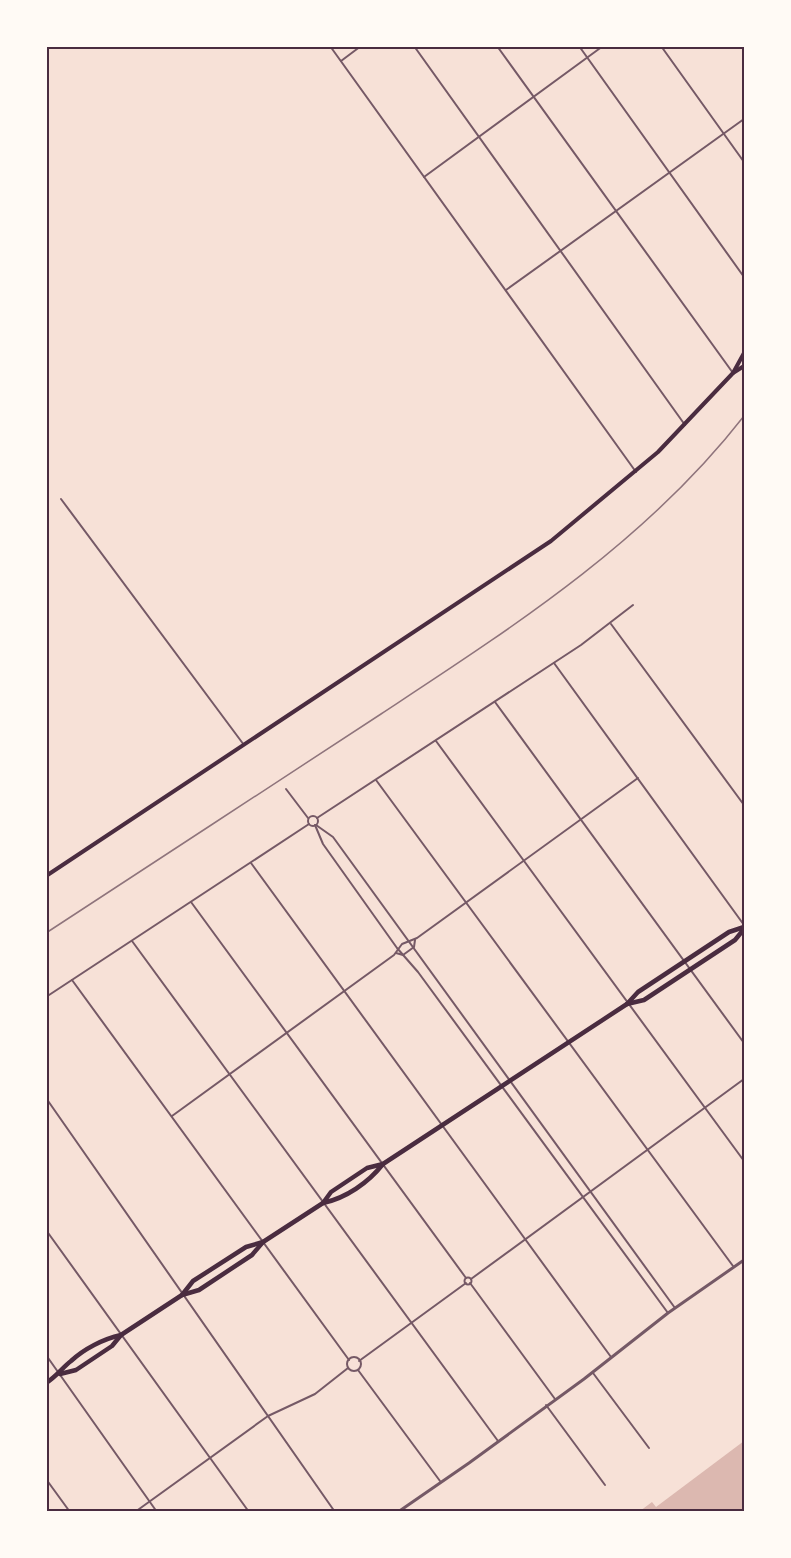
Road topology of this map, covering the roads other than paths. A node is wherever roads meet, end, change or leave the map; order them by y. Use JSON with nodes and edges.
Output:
{"nodes":[{"id":1,"x":330,"y":46,"type":"edge"},
{"id":2,"x":361,"y":46,"type":"edge"},
{"id":3,"x":414,"y":46,"type":"edge"},
{"id":4,"x":497,"y":46,"type":"edge"},
{"id":5,"x":579,"y":46,"type":"edge"},
{"id":6,"x":603,"y":46,"type":"edge"},
{"id":7,"x":662,"y":46,"type":"edge"},
{"id":8,"x":586,"y":58,"type":"junction"},
{"id":9,"x":341,"y":61,"type":"junction"},
{"id":10,"x":534,"y":98,"type":"junction"},
{"id":11,"x":744,"y":119,"type":"edge"},
{"id":12,"x":723,"y":132,"type":"junction"},
{"id":13,"x":480,"y":138,"type":"junction"},
{"id":14,"x":744,"y":162,"type":"edge"},
{"id":15,"x":669,"y":172,"type":"junction"},
{"id":16,"x":424,"y":177,"type":"junction"},
{"id":17,"x":615,"y":210,"type":"junction"},
{"id":18,"x":560,"y":251,"type":"junction"},
{"id":19,"x":744,"y":277,"type":"edge"},
{"id":20,"x":506,"y":290,"type":"junction"},
{"id":21,"x":744,"y":353,"type":"edge"},
{"id":22,"x":744,"y":366,"type":"edge"},
{"id":23,"x":733,"y":373,"type":"junction"},
{"id":24,"x":685,"y":425,"type":"junction"},
{"id":25,"x":636,"y":471,"type":"junction"},
{"id":26,"x":61,"y":500,"type":"dead end"},
{"id":27,"x":633,"y":605,"type":"dead end"},
{"id":28,"x":610,"y":623,"type":"junction"},
{"id":29,"x":554,"y":663,"type":"junction"},
{"id":30,"x":495,"y":702,"type":"junction"},
{"id":31,"x":436,"y":741,"type":"junction"},
{"id":32,"x":244,"y":745,"type":"junction"},
{"id":33,"x":638,"y":778,"type":"junction"},
{"id":34,"x":376,"y":780,"type":"junction"},
{"id":35,"x":286,"y":789,"type":"dead end"},
{"id":36,"x":744,"y":805,"type":"edge"},
{"id":37,"x":317,"y":818,"type":"junction"},
{"id":38,"x":309,"y":819,"type":"junction"},
{"id":39,"x":581,"y":819,"type":"junction"},
{"id":40,"x":309,"y":824,"type":"junction"},
{"id":41,"x":315,"y":825,"type":"junction"},
{"id":42,"x":524,"y":861,"type":"junction"},
{"id":43,"x":251,"y":863,"type":"junction"},
{"id":44,"x":46,"y":876,"type":"edge"},
{"id":45,"x":191,"y":902,"type":"junction"},
{"id":46,"x":466,"y":902,"type":"junction"},
{"id":47,"x":744,"y":927,"type":"edge"},
{"id":48,"x":416,"y":939,"type":"junction"},
{"id":49,"x":409,"y":940,"type":"junction"},
{"id":50,"x":132,"y":941,"type":"junction"},
{"id":51,"x":414,"y":946,"type":"junction"},
{"id":52,"x":397,"y":948,"type":"junction"},
{"id":53,"x":396,"y":953,"type":"junction"},
{"id":54,"x":403,"y":955,"type":"junction"},
{"id":55,"x":684,"y":962,"type":"junction"},
{"id":56,"x":690,"y":970,"type":"junction"},
{"id":57,"x":72,"y":980,"type":"junction"},
{"id":58,"x":344,"y":991,"type":"junction"},
{"id":59,"x":46,"y":997,"type":"edge"},
{"id":60,"x":627,"y":1004,"type":"junction"},
{"id":61,"x":287,"y":1032,"type":"junction"},
{"id":62,"x":568,"y":1043,"type":"junction"},
{"id":63,"x":744,"y":1043,"type":"edge"},
{"id":64,"x":229,"y":1074,"type":"junction"},
{"id":65,"x":744,"y":1079,"type":"edge"},
{"id":66,"x":510,"y":1081,"type":"junction"},
{"id":67,"x":501,"y":1087,"type":"junction"},
{"id":68,"x":46,"y":1098,"type":"edge"},
{"id":69,"x":705,"y":1108,"type":"junction"},
{"id":70,"x":172,"y":1116,"type":"junction"},
{"id":71,"x":441,"y":1126,"type":"junction"},
{"id":72,"x":648,"y":1150,"type":"junction"},
{"id":73,"x":744,"y":1161,"type":"edge"},
{"id":74,"x":383,"y":1164,"type":"junction"},
{"id":75,"x":590,"y":1190,"type":"junction"},
{"id":76,"x":581,"y":1197,"type":"junction"},
{"id":77,"x":323,"y":1203,"type":"junction"},
{"id":78,"x":46,"y":1230,"type":"edge"},
{"id":79,"x":526,"y":1239,"type":"junction"},
{"id":80,"x":263,"y":1242,"type":"junction"},
{"id":81,"x":744,"y":1260,"type":"edge"},
{"id":82,"x":734,"y":1268,"type":"junction"},
{"id":83,"x":466,"y":1278,"type":"junction"},
{"id":84,"x":471,"y":1279,"type":"junction"},
{"id":85,"x":466,"y":1283,"type":"junction"},
{"id":86,"x":470,"y":1283,"type":"junction"},
{"id":87,"x":182,"y":1294,"type":"junction"},
{"id":88,"x":675,"y":1308,"type":"junction"},
{"id":89,"x":668,"y":1313,"type":"junction"},
{"id":90,"x":410,"y":1324,"type":"junction"},
{"id":91,"x":121,"y":1335,"type":"junction"},
{"id":92,"x":46,"y":1355,"type":"edge"},
{"id":93,"x":611,"y":1357,"type":"junction"},
{"id":94,"x":349,"y":1360,"type":"junction"},
{"id":95,"x":359,"y":1361,"type":"junction"},
{"id":96,"x":348,"y":1368,"type":"junction"},
{"id":97,"x":358,"y":1370,"type":"junction"},
{"id":98,"x":592,"y":1372,"type":"junction"},
{"id":99,"x":60,"y":1374,"type":"junction"},
{"id":100,"x":46,"y":1383,"type":"edge"},
{"id":101,"x":555,"y":1399,"type":"junction"},
{"id":102,"x":546,"y":1405,"type":"junction"},
{"id":103,"x":268,"y":1416,"type":"junction"},
{"id":104,"x":498,"y":1441,"type":"junction"},
{"id":105,"x":649,"y":1448,"type":"dead end"},
{"id":106,"x":210,"y":1457,"type":"junction"},
{"id":107,"x":46,"y":1479,"type":"edge"},
{"id":108,"x":440,"y":1481,"type":"junction"},
{"id":109,"x":605,"y":1485,"type":"dead end"},
{"id":110,"x":150,"y":1501,"type":"junction"},
{"id":111,"x":70,"y":1512,"type":"edge"},
{"id":112,"x":135,"y":1512,"type":"edge"},
{"id":113,"x":157,"y":1512,"type":"edge"},
{"id":114,"x":249,"y":1512,"type":"edge"},
{"id":115,"x":335,"y":1512,"type":"edge"},
{"id":116,"x":398,"y":1512,"type":"edge"}],
"edges":[{"from":1,"to":9,"type":"street"},
{"from":2,"to":9,"type":"street"},
{"from":3,"to":13,"type":"street"},
{"from":4,"to":10,"type":"street"},
{"from":5,"to":8,"type":"street"},
{"from":6,"to":8,"type":"street"},
{"from":7,"to":12,"type":"street"},
{"from":8,"to":10,"type":"street"},
{"from":8,"to":15,"type":"street"},
{"from":9,"to":16,"type":"street"},
{"from":10,"to":13,"type":"street"},
{"from":10,"to":17,"type":"street"},
{"from":11,"to":12,"type":"street"},
{"from":12,"to":14,"type":"street"},
{"from":12,"to":15,"type":"street"},
{"from":13,"to":16,"type":"street"},
{"from":13,"to":18,"type":"street"},
{"from":15,"to":17,"type":"street"},
{"from":15,"to":19,"type":"street"},
{"from":16,"to":20,"type":"street"},
{"from":17,"to":18,"type":"street"},
{"from":17,"to":23,"type":"street"},
{"from":18,"to":20,"type":"street"},
{"from":18,"to":24,"type":"street"},
{"from":20,"to":25,"type":"street"},
{"from":21,"to":23,"type":"main road"},
{"from":22,"to":23,"type":"main road"},
{"from":23,"to":24,"type":"main road"},
{"from":24,"to":25,"type":"main road"},
{"from":25,"to":32,"type":"main road"},
{"from":26,"to":32,"type":"street"},
{"from":27,"to":28,"type":"street"},
{"from":28,"to":29,"type":"street"},
{"from":28,"to":36,"type":"street"},
{"from":29,"to":30,"type":"street"},
{"from":29,"to":33,"type":"street"},
{"from":30,"to":31,"type":"street"},
{"from":30,"to":39,"type":"street"},
{"from":31,"to":34,"type":"street"},
{"from":31,"to":42,"type":"street"},
{"from":32,"to":44,"type":"main road"},
{"from":33,"to":39,"type":"street"},
{"from":33,"to":47,"type":"street"},
{"from":34,"to":37,"type":"street"},
{"from":34,"to":46,"type":"street"},
{"from":35,"to":38,"type":"street"},
{"from":37,"to":38,"type":"street"},
{"from":37,"to":41,"type":"street"},
{"from":38,"to":40,"type":"street"},
{"from":39,"to":42,"type":"street"},
{"from":39,"to":55,"type":"street"},
{"from":40,"to":41,"type":"street"},
{"from":40,"to":43,"type":"street"},
{"from":41,"to":49,"type":"street"},
{"from":41,"to":52,"type":"street"},
{"from":42,"to":46,"type":"street"},
{"from":42,"to":60,"type":"street"},
{"from":43,"to":45,"type":"street"},
{"from":43,"to":58,"type":"street"},
{"from":45,"to":50,"type":"street"},
{"from":45,"to":61,"type":"street"},
{"from":46,"to":48,"type":"street"},
{"from":46,"to":62,"type":"street"},
{"from":47,"to":55,"type":"main road"},
{"from":47,"to":56,"type":"main road"},
{"from":48,"to":49,"type":"street"},
{"from":48,"to":51,"type":"street"},
{"from":49,"to":51,"type":"street"},
{"from":49,"to":52,"type":"street"},
{"from":50,"to":57,"type":"street"},
{"from":50,"to":64,"type":"street"},
{"from":51,"to":54,"type":"street"},
{"from":51,"to":66,"type":"street"},
{"from":52,"to":53,"type":"street"},
{"from":52,"to":54,"type":"street"},
{"from":53,"to":54,"type":"street"},
{"from":53,"to":58,"type":"street"},
{"from":54,"to":67,"type":"street"},
{"from":55,"to":56,"type":"street"},
{"from":55,"to":60,"type":"main road"},
{"from":56,"to":60,"type":"main road"},
{"from":56,"to":63,"type":"street"},
{"from":57,"to":59,"type":"street"},
{"from":57,"to":70,"type":"street"},
{"from":58,"to":61,"type":"street"},
{"from":58,"to":71,"type":"street"},
{"from":60,"to":62,"type":"main road"},
{"from":60,"to":69,"type":"street"},
{"from":61,"to":64,"type":"street"},
{"from":61,"to":74,"type":"street"},
{"from":62,"to":66,"type":"main road"},
{"from":62,"to":72,"type":"street"},
{"from":64,"to":70,"type":"street"},
{"from":64,"to":77,"type":"street"},
{"from":65,"to":69,"type":"street"},
{"from":66,"to":67,"type":"main road"},
{"from":66,"to":75,"type":"street"},
{"from":67,"to":71,"type":"main road"},
{"from":67,"to":76,"type":"street"},
{"from":68,"to":87,"type":"street"},
{"from":69,"to":72,"type":"street"},
{"from":69,"to":73,"type":"street"},
{"from":70,"to":80,"type":"street"},
{"from":71,"to":74,"type":"main road"},
{"from":71,"to":79,"type":"street"},
{"from":72,"to":75,"type":"street"},
{"from":72,"to":82,"type":"street"},
{"from":74,"to":77,"type":"main road"},
{"from":74,"to":77,"type":"main road"},
{"from":74,"to":83,"type":"street"},
{"from":75,"to":76,"type":"street"},
{"from":75,"to":88,"type":"street"},
{"from":76,"to":79,"type":"street"},
{"from":76,"to":89,"type":"street"},
{"from":77,"to":80,"type":"main road"},
{"from":77,"to":90,"type":"street"},
{"from":78,"to":91,"type":"street"},
{"from":79,"to":84,"type":"street"},
{"from":79,"to":93,"type":"street"},
{"from":80,"to":87,"type":"main road"},
{"from":80,"to":87,"type":"main road"},
{"from":80,"to":94,"type":"street"},
{"from":81,"to":82,"type":"street"},
{"from":82,"to":88,"type":"street"},
{"from":83,"to":84,"type":"street"},
{"from":83,"to":85,"type":"street"},
{"from":84,"to":86,"type":"street"},
{"from":85,"to":86,"type":"street"},
{"from":85,"to":90,"type":"street"},
{"from":86,"to":101,"type":"street"},
{"from":87,"to":91,"type":"main road"},
{"from":87,"to":103,"type":"street"},
{"from":88,"to":89,"type":"street"},
{"from":89,"to":93,"type":"street"},
{"from":90,"to":95,"type":"street"},
{"from":90,"to":104,"type":"street"},
{"from":91,"to":99,"type":"main road"},
{"from":91,"to":99,"type":"main road"},
{"from":91,"to":106,"type":"street"},
{"from":92,"to":99,"type":"street"},
{"from":93,"to":98,"type":"street"},
{"from":94,"to":95,"type":"street"},
{"from":94,"to":96,"type":"street"},
{"from":95,"to":97,"type":"street"},
{"from":96,"to":97,"type":"street"},
{"from":96,"to":103,"type":"street"},
{"from":97,"to":108,"type":"street"},
{"from":98,"to":101,"type":"street"},
{"from":98,"to":105,"type":"street"},
{"from":99,"to":100,"type":"main road"},
{"from":99,"to":110,"type":"street"},
{"from":101,"to":102,"type":"street"},
{"from":102,"to":104,"type":"street"},
{"from":102,"to":109,"type":"street"},
{"from":103,"to":106,"type":"street"},
{"from":103,"to":115,"type":"street"},
{"from":104,"to":108,"type":"street"},
{"from":106,"to":110,"type":"street"},
{"from":106,"to":114,"type":"street"},
{"from":107,"to":111,"type":"street"},
{"from":108,"to":116,"type":"street"},
{"from":110,"to":112,"type":"street"},
{"from":110,"to":113,"type":"street"}]}
